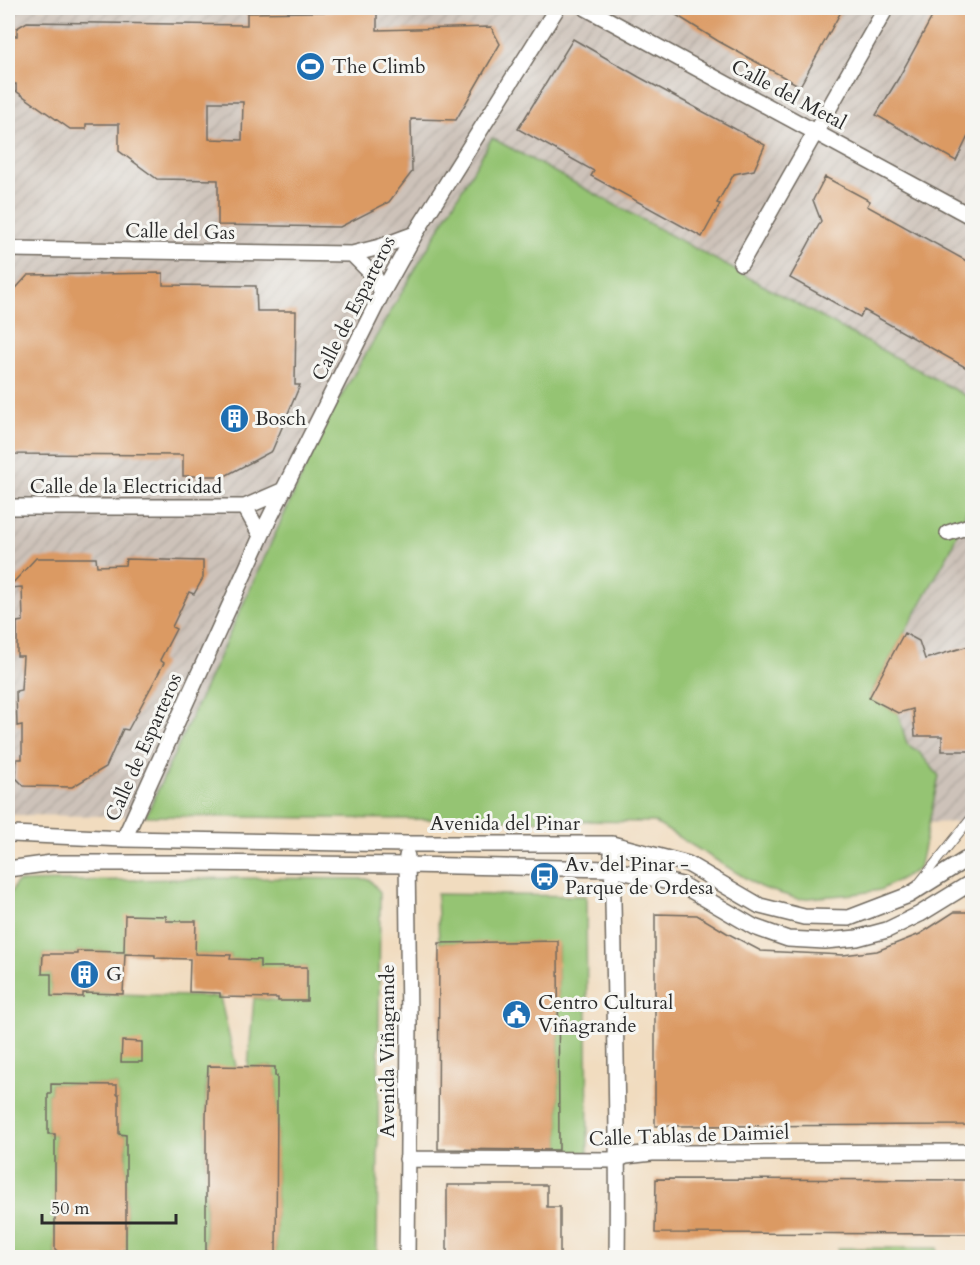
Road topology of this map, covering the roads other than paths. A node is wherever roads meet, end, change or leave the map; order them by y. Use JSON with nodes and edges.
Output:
{"nodes":[{"id":1,"x":557,"y":8,"type":"edge"},
{"id":2,"x":586,"y":8,"type":"edge"},
{"id":3,"x":886,"y":8,"type":"edge"},
{"id":4,"x":816,"y":132,"type":"junction"},
{"id":5,"x":972,"y":217,"type":"edge"},
{"id":6,"x":415,"y":234,"type":"junction"},
{"id":7,"x":8,"y":249,"type":"edge"},
{"id":8,"x":352,"y":254,"type":"junction"},
{"id":9,"x":741,"y":263,"type":"dead end"},
{"id":10,"x":382,"y":292,"type":"junction"},
{"id":11,"x":284,"y":490,"type":"junction"},
{"id":12,"x":8,"y":507,"type":"edge"},
{"id":13,"x":245,"y":507,"type":"junction"},
{"id":14,"x":972,"y":525,"type":"edge"},
{"id":15,"x":948,"y":533,"type":"dead end"},
{"id":16,"x":261,"y":536,"type":"junction"},
{"id":17,"x":972,"y":817,"type":"edge"},
{"id":18,"x":8,"y":832,"type":"edge"},
{"id":19,"x":124,"y":839,"type":"junction"},
{"id":20,"x":407,"y":844,"type":"junction"},
{"id":21,"x":612,"y":844,"type":"junction"},
{"id":22,"x":972,"y":857,"type":"edge"},
{"id":23,"x":407,"y":865,"type":"junction"},
{"id":24,"x":8,"y":869,"type":"edge"},
{"id":25,"x":612,"y":869,"type":"junction"},
{"id":26,"x":972,"y":882,"type":"edge"},
{"id":27,"x":909,"y":895,"type":"junction"},
{"id":28,"x":972,"y":1152,"type":"edge"},
{"id":29,"x":407,"y":1159,"type":"junction"},
{"id":30,"x":617,"y":1160,"type":"junction"},
{"id":31,"x":408,"y":1257,"type":"edge"},
{"id":32,"x":617,"y":1257,"type":"edge"}],
"edges":[{"from":1,"to":6,"type":"street","name":"Calle de Esparteros"},
{"from":2,"to":4,"type":"street","name":"Calle del Metal"},
{"from":3,"to":4,"type":"street"},
{"from":4,"to":5,"type":"street","name":"Calle del Metal"},
{"from":4,"to":9,"type":"street"},
{"from":6,"to":8,"type":"street","name":"Calle del Gas"},
{"from":6,"to":10,"type":"street","name":"Calle de Esparteros"},
{"from":7,"to":8,"type":"street","name":"Calle del Gas"},
{"from":8,"to":10,"type":"street"},
{"from":10,"to":11,"type":"street","name":"Calle de Esparteros"},
{"from":11,"to":13,"type":"street","name":"Calle de la Electricidad"},
{"from":11,"to":16,"type":"street","name":"Calle de Esparteros"},
{"from":12,"to":13,"type":"street","name":"Calle de la Electricidad"},
{"from":13,"to":16,"type":"street","name":"Calle de la Electricidad"},
{"from":14,"to":15,"type":"street"},
{"from":16,"to":19,"type":"street","name":"Calle de Esparteros"},
{"from":17,"to":27,"type":"lane"},
{"from":18,"to":19,"type":"street","name":"Avenida del Pinar"},
{"from":19,"to":20,"type":"street","name":"Avenida del Pinar"},
{"from":20,"to":21,"type":"street","name":"Avenida del Pinar"},
{"from":20,"to":23,"type":"street","name":"Avenida Viñagrande"},
{"from":21,"to":25,"type":"street"},
{"from":21,"to":27,"type":"street","name":"Avenida del Pinar"},
{"from":22,"to":27,"type":"street","name":"Avenida del Pinar"},
{"from":23,"to":24,"type":"street"},
{"from":23,"to":25,"type":"street"},
{"from":23,"to":29,"type":"street","name":"Avenida Viñagrande"},
{"from":25,"to":26,"type":"street"},
{"from":25,"to":30,"type":"street"},
{"from":28,"to":30,"type":"street","name":"Calle Tablas de Daimiel"},
{"from":29,"to":30,"type":"street","name":"Calle Tablas de Daimiel"},
{"from":29,"to":31,"type":"street","name":"Avenida Viñagrande"},
{"from":30,"to":32,"type":"street"}]}
